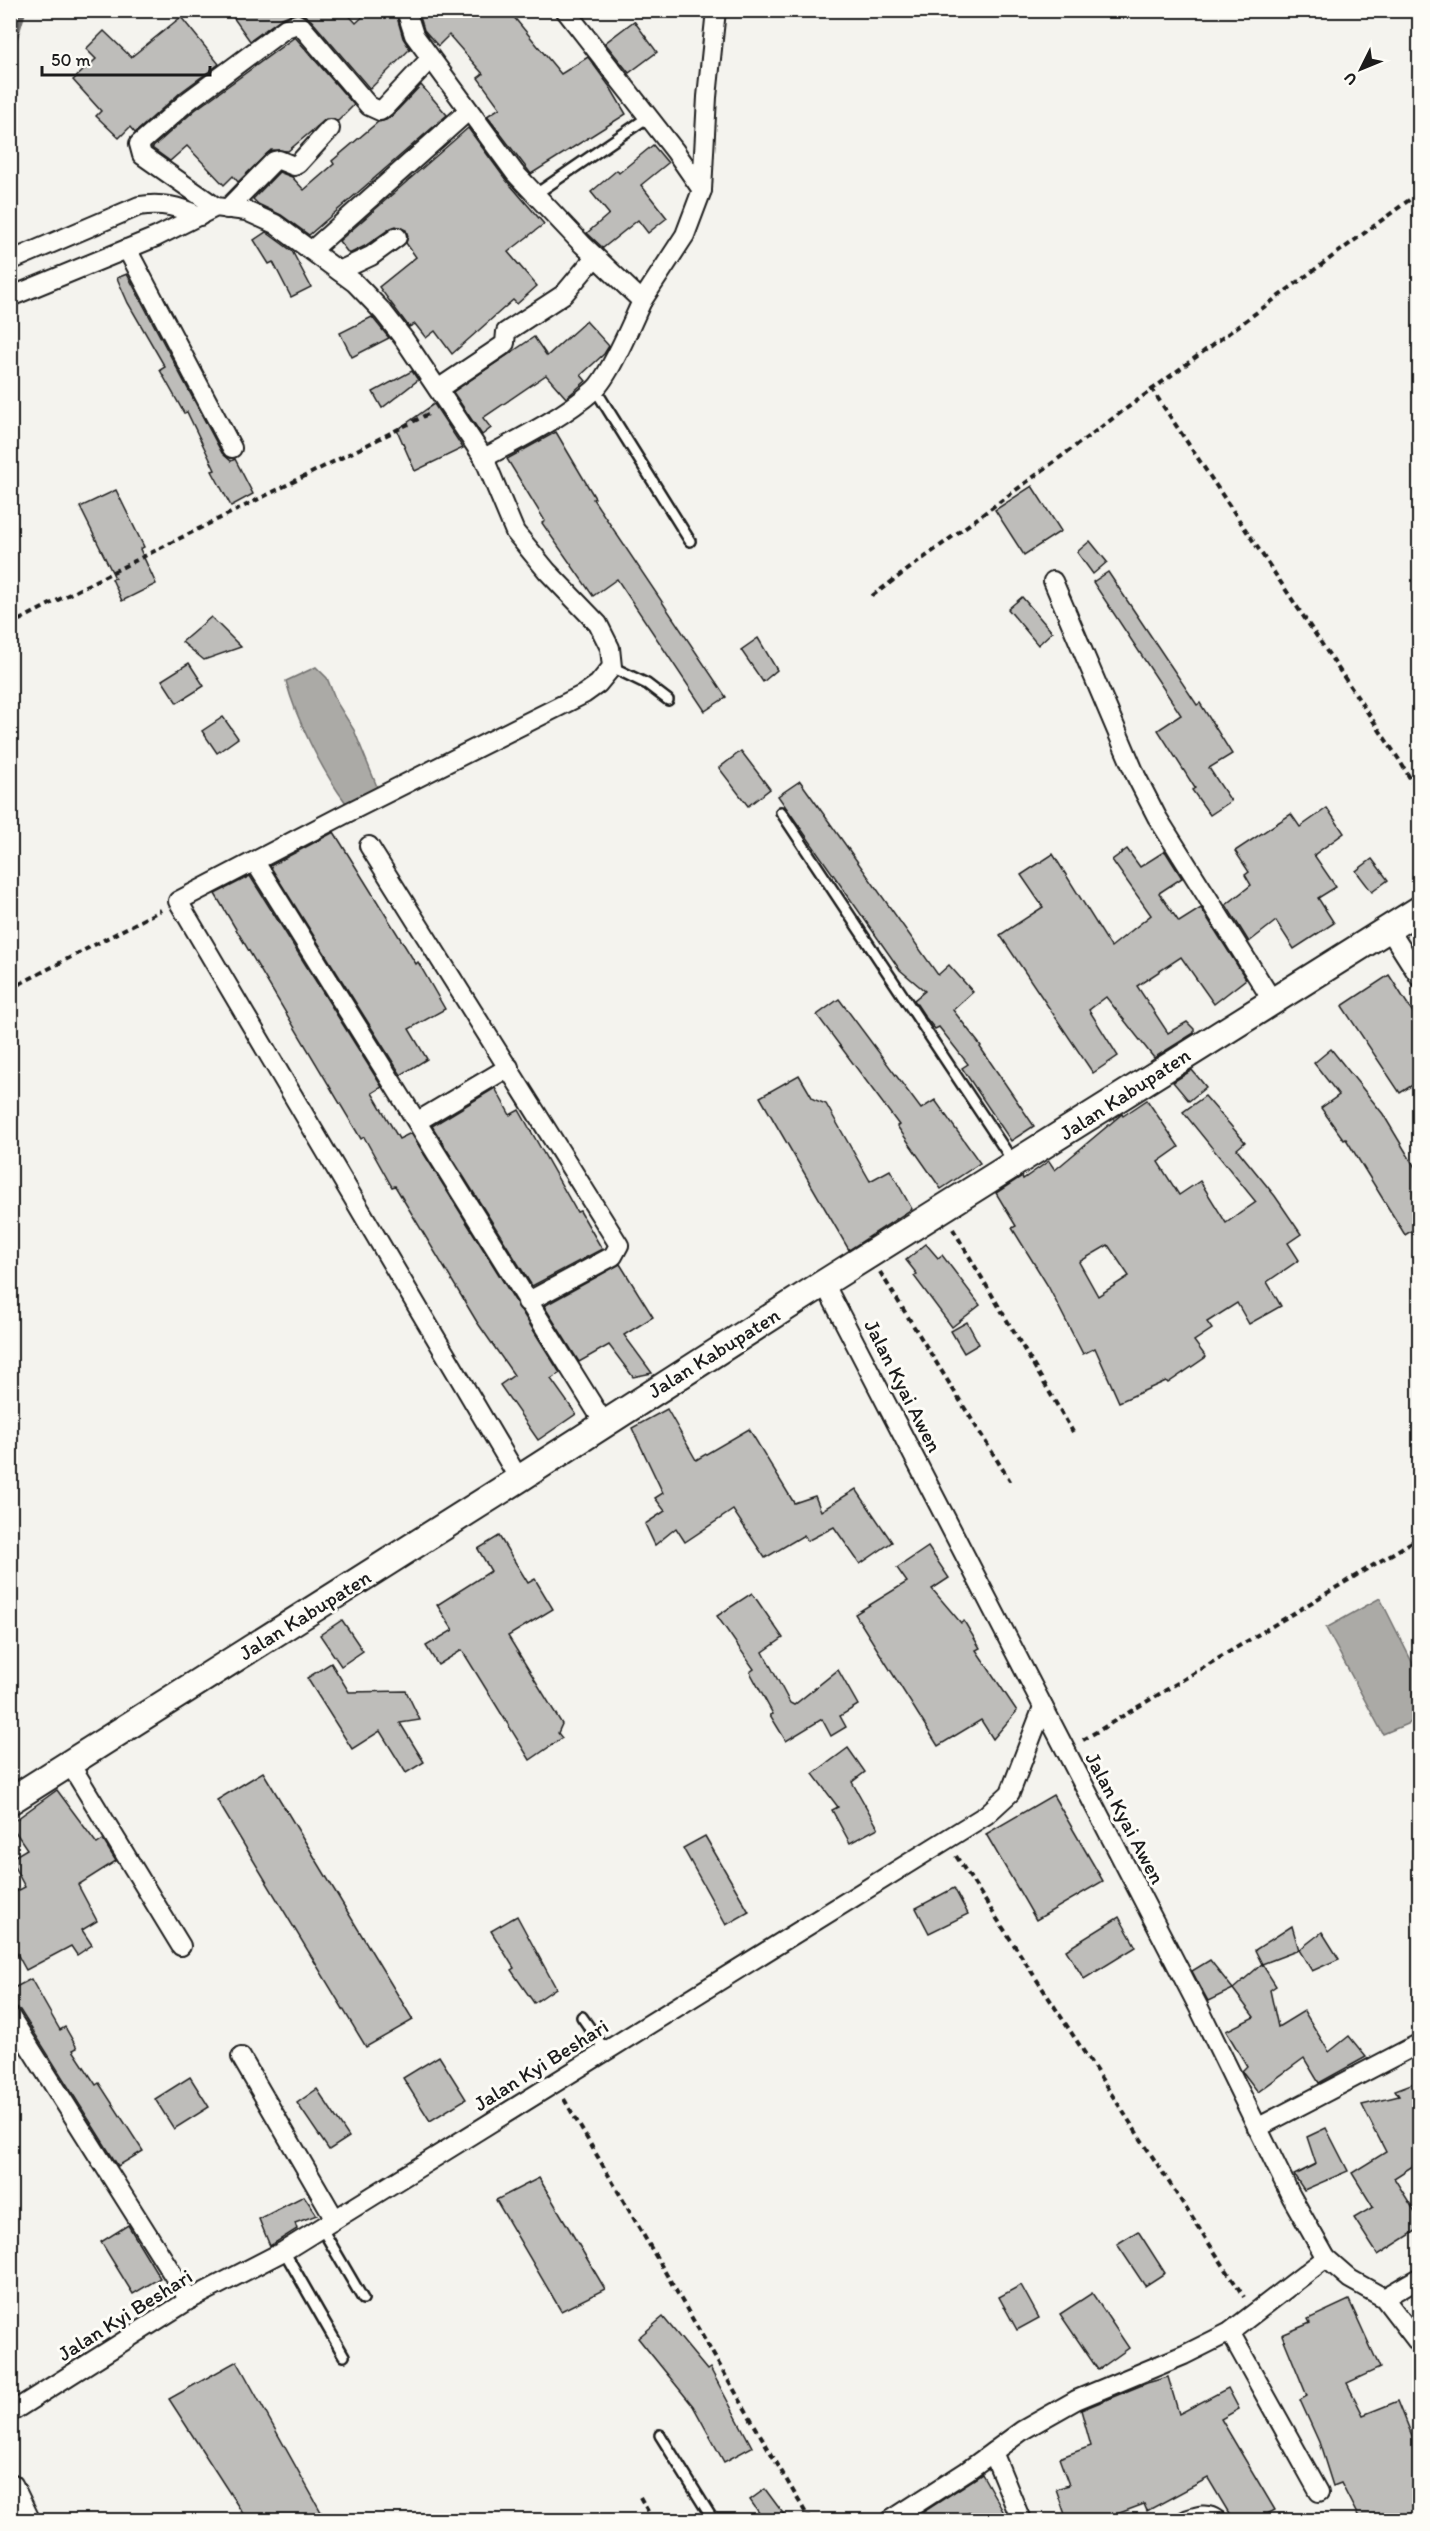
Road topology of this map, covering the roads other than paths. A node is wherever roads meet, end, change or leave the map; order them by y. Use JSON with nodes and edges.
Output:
{"nodes":[{"id":1,"x":406,"y":10,"type":"edge"},
{"id":2,"x":566,"y":10,"type":"edge"},
{"id":3,"x":716,"y":10,"type":"edge"},
{"id":4,"x":430,"y":59,"type":"junction"},
{"id":5,"x":468,"y":111,"type":"junction"},
{"id":6,"x":648,"y":117,"type":"junction"},
{"id":7,"x":330,"y":129,"type":"dead end"},
{"id":8,"x":702,"y":190,"type":"junction"},
{"id":9,"x":536,"y":194,"type":"junction"},
{"id":10,"x":214,"y":210,"type":"junction"},
{"id":11,"x":397,"y":237,"type":"dead end"},
{"id":12,"x":127,"y":249,"type":"junction"},
{"id":13,"x":312,"y":250,"type":"junction"},
{"id":14,"x":595,"y":257,"type":"junction"},
{"id":15,"x":10,"y":261,"type":"edge"},
{"id":16,"x":339,"y":271,"type":"junction"},
{"id":17,"x":10,"y":297,"type":"edge"},
{"id":18,"x":642,"y":301,"type":"junction"},
{"id":19,"x":595,"y":389,"type":"junction"},
{"id":20,"x":443,"y":396,"type":"junction"},
{"id":21,"x":232,"y":448,"type":"dead end"},
{"id":22,"x":484,"y":458,"type":"junction"},
{"id":23,"x":690,"y":541,"type":"dead end"},
{"id":24,"x":1053,"y":581,"type":"dead end"},
{"id":25,"x":612,"y":667,"type":"junction"},
{"id":26,"x":668,"y":700,"type":"dead end"},
{"id":27,"x":781,"y":812,"type":"dead end"},
{"id":28,"x":369,"y":846,"type":"dead end"},
{"id":29,"x":255,"y":862,"type":"junction"},
{"id":30,"x":1419,"y":909,"type":"edge"},
{"id":31,"x":1389,"y":929,"type":"junction"},
{"id":32,"x":1419,"y":978,"type":"edge"},
{"id":33,"x":1272,"y":1000,"type":"junction"},
{"id":34,"x":509,"y":1067,"type":"junction"},
{"id":35,"x":418,"y":1121,"type":"junction"},
{"id":36,"x":1015,"y":1165,"type":"junction"},
{"id":37,"x":824,"y":1283,"type":"junction"},
{"id":38,"x":527,"y":1302,"type":"junction"},
{"id":39,"x":604,"y":1423,"type":"junction"},
{"id":40,"x":519,"y":1479,"type":"junction"},
{"id":41,"x":1043,"y":1707,"type":"junction"},
{"id":42,"x":70,"y":1764,"type":"junction"},
{"id":43,"x":10,"y":1801,"type":"edge"},
{"id":44,"x":182,"y":1946,"type":"dead end"},
{"id":45,"x":10,"y":2016,"type":"edge"},
{"id":46,"x":582,"y":2017,"type":"dead end"},
{"id":47,"x":1419,"y":2043,"type":"edge"},
{"id":48,"x":606,"y":2051,"type":"junction"},
{"id":49,"x":241,"y":2057,"type":"dead end"},
{"id":50,"x":1257,"y":2128,"type":"junction"},
{"id":51,"x":328,"y":2223,"type":"junction"},
{"id":52,"x":284,"y":2251,"type":"junction"},
{"id":53,"x":1326,"y":2258,"type":"junction"},
{"id":54,"x":1419,"y":2277,"type":"edge"},
{"id":55,"x":185,"y":2294,"type":"junction"},
{"id":56,"x":1384,"y":2298,"type":"junction"},
{"id":57,"x":363,"y":2299,"type":"dead end"},
{"id":58,"x":1230,"y":2332,"type":"junction"},
{"id":59,"x":1419,"y":2345,"type":"edge"},
{"id":60,"x":344,"y":2355,"type":"dead end"},
{"id":61,"x":10,"y":2413,"type":"edge"},
{"id":62,"x":660,"y":2434,"type":"dead end"},
{"id":63,"x":993,"y":2452,"type":"junction"},
{"id":64,"x":10,"y":2487,"type":"edge"},
{"id":65,"x":1319,"y":2492,"type":"dead end"},
{"id":66,"x":26,"y":2520,"type":"edge"},
{"id":67,"x":713,"y":2520,"type":"edge"},
{"id":68,"x":891,"y":2520,"type":"edge"},
{"id":69,"x":1021,"y":2520,"type":"edge"},
{"id":70,"x":1186,"y":2520,"type":"edge"},
{"id":71,"x":1217,"y":2520,"type":"edge"}],
"edges":[{"from":1,"to":4,"type":"street"},
{"from":2,"to":6,"type":"street"},
{"from":3,"to":8,"type":"street"},
{"from":4,"to":5,"type":"street"},
{"from":4,"to":10,"type":"street"},
{"from":5,"to":9,"type":"street"},
{"from":5,"to":13,"type":"street"},
{"from":6,"to":8,"type":"street"},
{"from":6,"to":9,"type":"lane"},
{"from":7,"to":10,"type":"street"},
{"from":8,"to":18,"type":"street"},
{"from":9,"to":14,"type":"street"},
{"from":10,"to":12,"type":"street"},
{"from":10,"to":13,"type":"street"},
{"from":10,"to":15,"type":"street"},
{"from":11,"to":16,"type":"street"},
{"from":12,"to":17,"type":"street"},
{"from":12,"to":21,"type":"street"},
{"from":13,"to":16,"type":"street"},
{"from":14,"to":18,"type":"street"},
{"from":14,"to":20,"type":"street"},
{"from":16,"to":20,"type":"street"},
{"from":18,"to":19,"type":"street"},
{"from":19,"to":22,"type":"street"},
{"from":19,"to":23,"type":"lane"},
{"from":20,"to":22,"type":"street"},
{"from":22,"to":25,"type":"street"},
{"from":24,"to":33,"type":"street"},
{"from":25,"to":26,"type":"lane"},
{"from":25,"to":29,"type":"street"},
{"from":27,"to":36,"type":"lane"},
{"from":28,"to":34,"type":"street"},
{"from":29,"to":35,"type":"street"},
{"from":29,"to":40,"type":"street"},
{"from":30,"to":31,"type":"main road","name":"Jalan Kabupaten"},
{"from":31,"to":32,"type":"street"},
{"from":31,"to":33,"type":"main road","name":"Jalan Kabupaten"},
{"from":33,"to":36,"type":"main road","name":"Jalan Kabupaten"},
{"from":34,"to":35,"type":"street"},
{"from":34,"to":38,"type":"street"},
{"from":35,"to":38,"type":"street"},
{"from":36,"to":37,"type":"main road","name":"Jalan Kabupaten"},
{"from":37,"to":39,"type":"main road","name":"Jalan Kabupaten"},
{"from":37,"to":41,"type":"street","name":"Jalan Kyai Awen"},
{"from":38,"to":39,"type":"street"},
{"from":39,"to":40,"type":"main road","name":"Jalan Kabupaten"},
{"from":40,"to":42,"type":"main road","name":"Jalan Kabupaten"},
{"from":41,"to":48,"type":"street","name":"Jalan Kyi Beshari"},
{"from":41,"to":50,"type":"street","name":"Jalan Kyai Awen"},
{"from":42,"to":43,"type":"main road","name":"Jalan Kabupaten"},
{"from":42,"to":44,"type":"street"},
{"from":45,"to":55,"type":"street"},
{"from":46,"to":48,"type":"lane"},
{"from":47,"to":50,"type":"street"},
{"from":48,"to":51,"type":"street","name":"Jalan Kyi Beshari"},
{"from":49,"to":51,"type":"street"},
{"from":50,"to":53,"type":"street","name":"Jalan Kyai Awen"},
{"from":51,"to":52,"type":"street","name":"Jalan Kyi Beshari"},
{"from":51,"to":57,"type":"lane"},
{"from":52,"to":55,"type":"street","name":"Jalan Kyi Beshari"},
{"from":52,"to":60,"type":"lane"},
{"from":53,"to":56,"type":"street","name":"Jalan Kyai Awen"},
{"from":53,"to":58,"type":"street"},
{"from":54,"to":56,"type":"street"},
{"from":55,"to":61,"type":"street","name":"Jalan Kyi Beshari"},
{"from":56,"to":59,"type":"street","name":"Jalan Kyai Awen"},
{"from":58,"to":63,"type":"street"},
{"from":58,"to":65,"type":"street"},
{"from":62,"to":67,"type":"lane"},
{"from":63,"to":68,"type":"street"},
{"from":63,"to":69,"type":"street"},
{"from":64,"to":66,"type":"main road"},
{"from":70,"to":71,"type":"street"}]}
